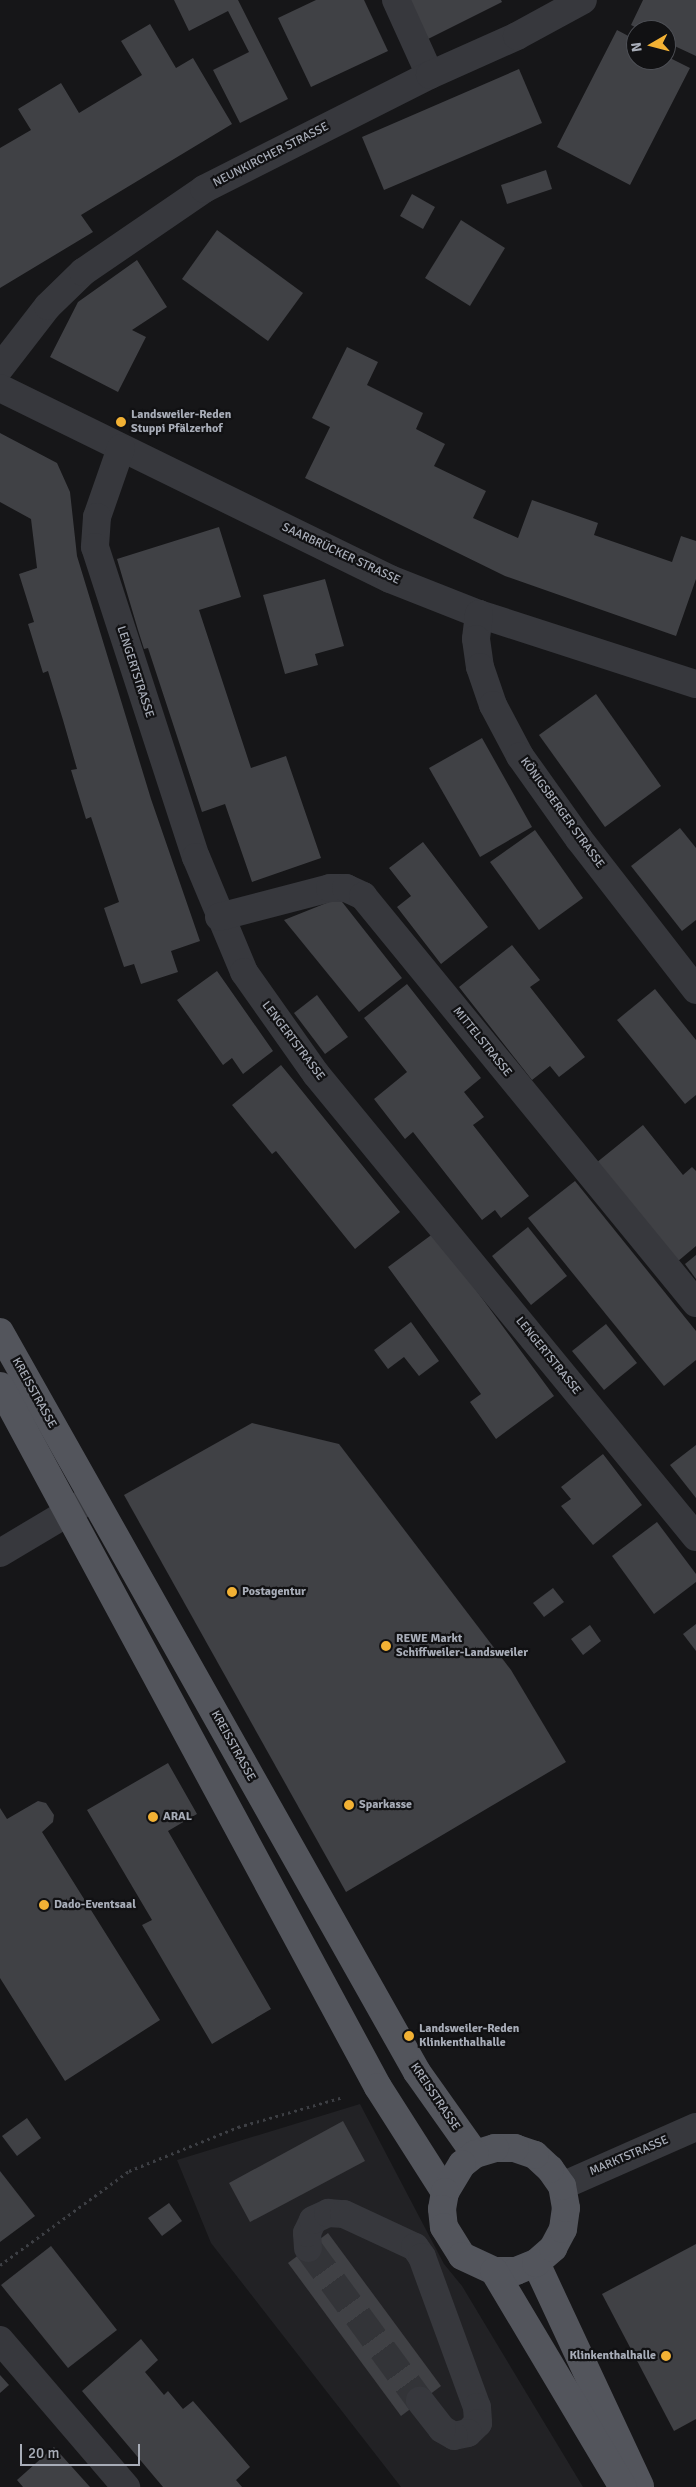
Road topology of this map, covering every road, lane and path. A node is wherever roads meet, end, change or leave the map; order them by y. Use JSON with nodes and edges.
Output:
{"nodes":[{"id":1,"x":396,"y":0,"type":"edge"},
{"id":2,"x":583,"y":0,"type":"edge"},
{"id":3,"x":430,"y":75,"type":"junction"},
{"id":4,"x":0,"y":368,"type":"edge"},
{"id":5,"x":0,"y":388,"type":"edge"},
{"id":6,"x":121,"y":448,"type":"junction"},
{"id":7,"x":479,"y":614,"type":"junction"},
{"id":8,"x":696,"y":684,"type":"edge"},
{"id":9,"x":219,"y":917,"type":"junction"},
{"id":10,"x":696,"y":990,"type":"edge"},
{"id":11,"x":696,"y":1303,"type":"edge"},
{"id":12,"x":0,"y":1332,"type":"edge"},
{"id":13,"x":0,"y":1386,"type":"edge"},
{"id":14,"x":93,"y":1498,"type":"junction"},
{"id":15,"x":68,"y":1512,"type":"junction"},
{"id":16,"x":696,"y":1537,"type":"edge"},
{"id":17,"x":0,"y":1553,"type":"edge"},
{"id":18,"x":378,"y":2087,"type":"junction"},
{"id":19,"x":696,"y":2127,"type":"edge"},
{"id":20,"x":475,"y":2154,"type":"junction"},
{"id":21,"x":562,"y":2186,"type":"junction"},
{"id":22,"x":444,"y":2192,"type":"junction"},
{"id":23,"x":451,"y":2243,"type":"junction"},
{"id":24,"x":308,"y":2248,"type":"tunnel mouth"},
{"id":25,"x":422,"y":2258,"type":"junction"},
{"id":26,"x":536,"y":2263,"type":"junction"},
{"id":27,"x":0,"y":2265,"type":"edge"},
{"id":28,"x":494,"y":2271,"type":"junction"},
{"id":29,"x":0,"y":2340,"type":"edge"},
{"id":30,"x":420,"y":2401,"type":"tunnel mouth"},
{"id":31,"x":126,"y":2487,"type":"edge"},
{"id":32,"x":623,"y":2487,"type":"edge"},
{"id":33,"x":641,"y":2487,"type":"edge"}],
"edges":[{"from":1,"to":3,"type":"street"},
{"from":2,"to":3,"type":"street","name":"NEUNKIRCHER STRASSE"},
{"from":3,"to":4,"type":"street","name":"NEUNKIRCHER STRASSE"},
{"from":5,"to":6,"type":"street","name":"SAARBRÜCKER STRASSE"},
{"from":6,"to":7,"type":"street","name":"SAARBRÜCKER STRASSE"},
{"from":6,"to":9,"type":"street","name":"LENGERTSTRASSE"},
{"from":7,"to":8,"type":"street","name":"SAARBRÜCKER STRASSE"},
{"from":7,"to":10,"type":"street","name":"KÖNIGSBERGER STRASSE"},
{"from":9,"to":11,"type":"street","name":"MITTELSTRASSE"},
{"from":9,"to":16,"type":"street","name":"LENGERTSTRASSE"},
{"from":12,"to":14,"type":"main road","name":"KREISSTRASSE"},
{"from":13,"to":15,"type":"main road"},
{"from":14,"to":15,"type":"street"},
{"from":14,"to":20,"type":"main road","name":"KREISSTRASSE"},
{"from":15,"to":17,"type":"street"},
{"from":15,"to":18,"type":"main road"},
{"from":18,"to":22,"type":"main road"},
{"from":18,"to":27,"type":"path"},
{"from":19,"to":21,"type":"street","name":"MARKTSTRASSE"},
{"from":20,"to":21,"type":"main road"},
{"from":20,"to":22,"type":"main road"},
{"from":21,"to":26,"type":"main road"},
{"from":22,"to":23,"type":"main road"},
{"from":23,"to":25,"type":"street"},
{"from":23,"to":28,"type":"main road"},
{"from":24,"to":25,"type":"street"},
{"from":25,"to":30,"type":"street"},
{"from":26,"to":28,"type":"main road"},
{"from":26,"to":33,"type":"main road"},
{"from":28,"to":32,"type":"main road"},
{"from":29,"to":31,"type":"street"}]}
